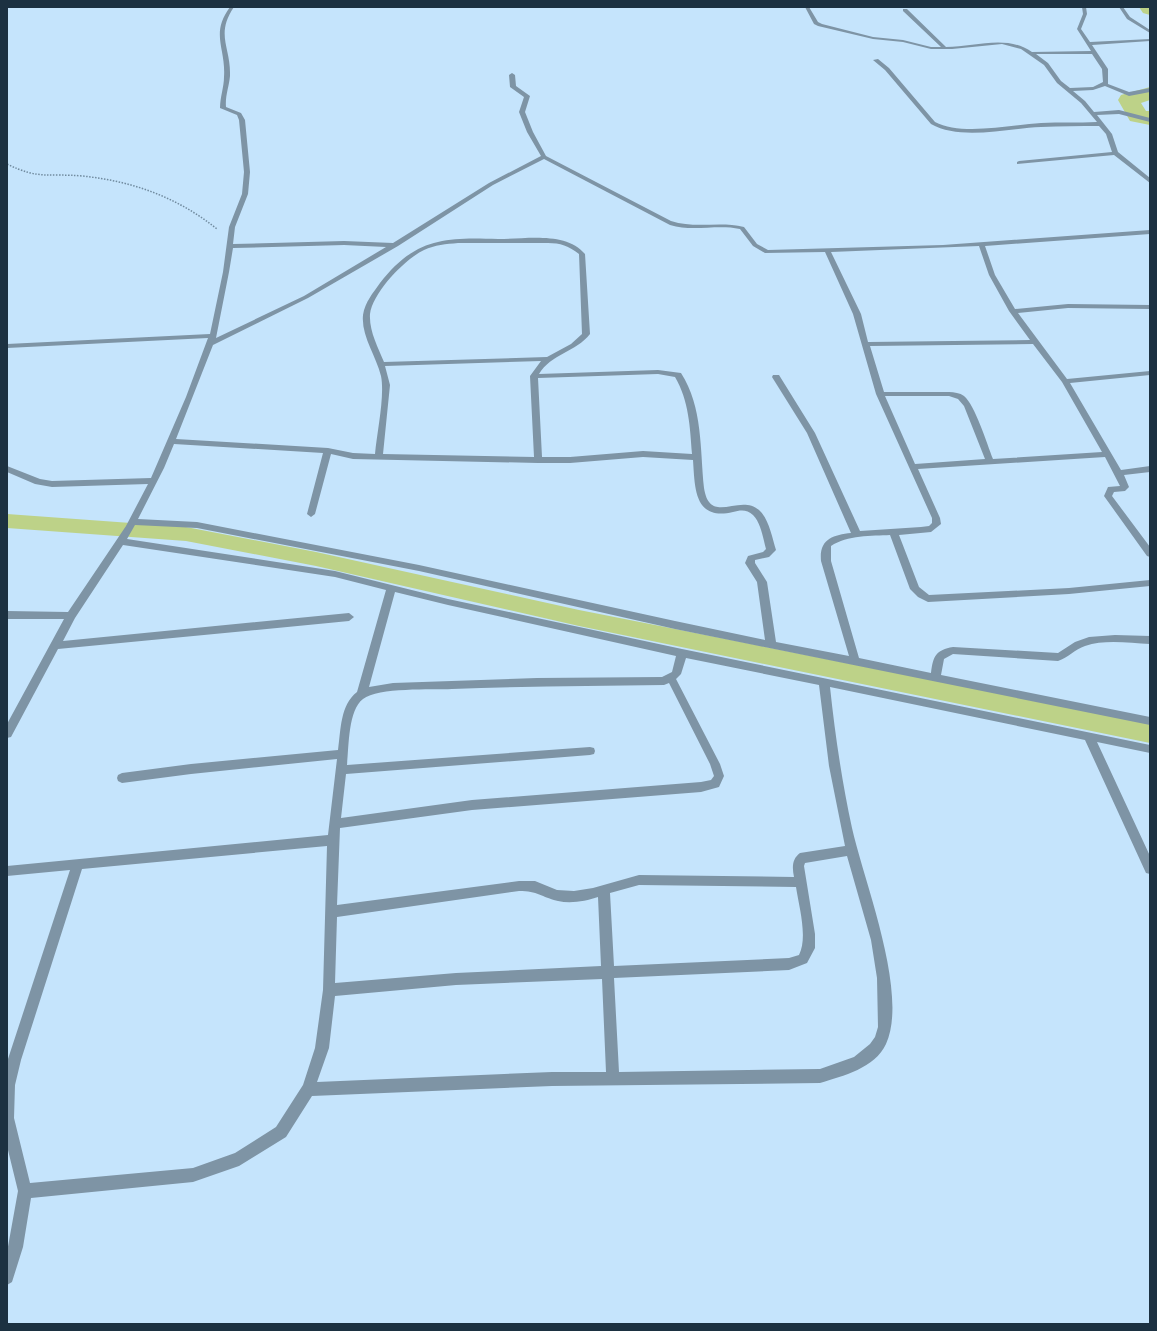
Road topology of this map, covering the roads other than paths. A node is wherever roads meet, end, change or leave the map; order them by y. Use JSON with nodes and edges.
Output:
{"nodes":[{"id":1,"x":232,"y":7,"type":"edge"},
{"id":2,"x":807,"y":7,"type":"edge"},
{"id":3,"x":1084,"y":7,"type":"edge"},
{"id":4,"x":1121,"y":7,"type":"edge"},
{"id":5,"x":905,"y":10,"type":"dead end"},
{"id":6,"x":1150,"y":32,"type":"edge"},
{"id":7,"x":1150,"y":40,"type":"edge"},
{"id":8,"x":1088,"y":44,"type":"junction"},
{"id":9,"x":945,"y":48,"type":"junction"},
{"id":10,"x":1094,"y":52,"type":"junction"},
{"id":11,"x":1033,"y":53,"type":"junction"},
{"id":12,"x":876,"y":60,"type":"dead end"},
{"id":13,"x":512,"y":75,"type":"dead end"},
{"id":14,"x":1104,"y":84,"type":"junction"},
{"id":15,"x":1069,"y":90,"type":"junction"},
{"id":16,"x":1150,"y":90,"type":"edge"},
{"id":17,"x":1093,"y":114,"type":"junction"},
{"id":18,"x":1150,"y":120,"type":"edge"},
{"id":19,"x":1102,"y":124,"type":"junction"},
{"id":20,"x":1116,"y":153,"type":"junction"},
{"id":21,"x":544,"y":157,"type":"junction"},
{"id":22,"x":1019,"y":163,"type":"dead end"},
{"id":23,"x":1150,"y":181,"type":"edge"},
{"id":24,"x":1150,"y":232,"type":"edge"},
{"id":25,"x":229,"y":243,"type":"junction"},
{"id":26,"x":981,"y":244,"type":"junction"},
{"id":27,"x":396,"y":245,"type":"junction"},
{"id":28,"x":827,"y":250,"type":"junction"},
{"id":29,"x":1150,"y":307,"type":"edge"},
{"id":30,"x":1013,"y":311,"type":"junction"},
{"id":31,"x":213,"y":336,"type":"junction"},
{"id":32,"x":1035,"y":342,"type":"junction"},
{"id":33,"x":210,"y":344,"type":"junction"},
{"id":34,"x":866,"y":344,"type":"junction"},
{"id":35,"x":7,"y":346,"type":"edge"},
{"id":36,"x":548,"y":359,"type":"junction"},
{"id":37,"x":381,"y":364,"type":"junction"},
{"id":38,"x":1150,"y":374,"type":"edge"},
{"id":39,"x":534,"y":376,"type":"junction"},
{"id":40,"x":776,"y":377,"type":"dead end"},
{"id":41,"x":1065,"y":381,"type":"junction"},
{"id":42,"x":880,"y":394,"type":"junction"},
{"id":43,"x":171,"y":441,"type":"junction"},
{"id":44,"x":328,"y":451,"type":"junction"},
{"id":45,"x":1107,"y":454,"type":"junction"},
{"id":46,"x":379,"y":457,"type":"junction"},
{"id":47,"x":695,"y":457,"type":"junction"},
{"id":48,"x":538,"y":460,"type":"junction"},
{"id":49,"x":990,"y":462,"type":"junction"},
{"id":50,"x":912,"y":467,"type":"junction"},
{"id":51,"x":7,"y":469,"type":"edge"},
{"id":52,"x":1150,"y":469,"type":"edge"},
{"id":53,"x":1118,"y":474,"type":"junction"},
{"id":54,"x":152,"y":481,"type":"junction"},
{"id":55,"x":311,"y":514,"type":"dead end"},
{"id":56,"x":127,"y":531,"type":"junction"},
{"id":57,"x":894,"y":533,"type":"junction"},
{"id":58,"x":857,"y":535,"type":"junction"},
{"id":59,"x":1150,"y":554,"type":"edge"},
{"id":60,"x":1150,"y":583,"type":"edge"},
{"id":61,"x":391,"y":588,"type":"junction"},
{"id":62,"x":7,"y":615,"type":"edge"},
{"id":63,"x":71,"y":616,"type":"junction"},
{"id":64,"x":349,"y":617,"type":"dead end"},
{"id":65,"x":1150,"y":640,"type":"edge"},
{"id":66,"x":771,"y":644,"type":"junction"},
{"id":67,"x":56,"y":645,"type":"junction"},
{"id":68,"x":682,"y":653,"type":"junction"},
{"id":69,"x":856,"y":661,"type":"junction"},
{"id":70,"x":936,"y":677,"type":"junction"},
{"id":71,"x":671,"y":678,"type":"junction"},
{"id":72,"x":824,"y":683,"type":"junction"},
{"id":73,"x":362,"y":694,"type":"junction"},
{"id":74,"x":11,"y":718,"type":"edge"},
{"id":75,"x":1150,"y":721,"type":"edge"},
{"id":76,"x":7,"y":734,"type":"edge"},
{"id":77,"x":1089,"y":737,"type":"junction"},
{"id":78,"x":1150,"y":748,"type":"edge"},
{"id":79,"x":590,"y":751,"type":"dead end"},
{"id":80,"x":343,"y":754,"type":"junction"},
{"id":81,"x":341,"y":770,"type":"junction"},
{"id":82,"x":122,"y":778,"type":"dead end"},
{"id":83,"x":335,"y":824,"type":"junction"},
{"id":84,"x":333,"y":840,"type":"junction"},
{"id":85,"x":851,"y":850,"type":"junction"},
{"id":86,"x":78,"y":864,"type":"junction"},
{"id":87,"x":1150,"y":869,"type":"edge"},
{"id":88,"x":7,"y":871,"type":"edge"},
{"id":89,"x":801,"y":882,"type":"junction"},
{"id":90,"x":604,"y":891,"type":"junction"},
{"id":91,"x":330,"y":912,"type":"junction"},
{"id":92,"x":608,"y":973,"type":"junction"},
{"id":93,"x":329,"y":990,"type":"junction"},
{"id":94,"x":613,"y":1079,"type":"junction"},
{"id":95,"x":308,"y":1089,"type":"junction"},
{"id":96,"x":25,"y":1191,"type":"junction"},
{"id":97,"x":7,"y":1277,"type":"edge"}],
"edges":[{"from":1,"to":25,"type":"street"},
{"from":2,"to":9,"type":"street"},
{"from":3,"to":8,"type":"street"},
{"from":4,"to":6,"type":"street"},
{"from":5,"to":9,"type":"street"},
{"from":7,"to":8,"type":"street"},
{"from":8,"to":10,"type":"street"},
{"from":9,"to":11,"type":"street"},
{"from":10,"to":11,"type":"street"},
{"from":10,"to":14,"type":"street"},
{"from":11,"to":15,"type":"street"},
{"from":12,"to":19,"type":"street"},
{"from":13,"to":21,"type":"street"},
{"from":14,"to":15,"type":"street"},
{"from":14,"to":16,"type":"street"},
{"from":15,"to":17,"type":"street"},
{"from":17,"to":18,"type":"street"},
{"from":17,"to":19,"type":"street"},
{"from":19,"to":20,"type":"street"},
{"from":20,"to":22,"type":"street"},
{"from":20,"to":23,"type":"street"},
{"from":21,"to":27,"type":"street"},
{"from":21,"to":28,"type":"street"},
{"from":24,"to":26,"type":"street"},
{"from":25,"to":27,"type":"street"},
{"from":25,"to":31,"type":"street"},
{"from":26,"to":28,"type":"street"},
{"from":26,"to":30,"type":"street"},
{"from":27,"to":33,"type":"street"},
{"from":28,"to":34,"type":"street"},
{"from":29,"to":30,"type":"street"},
{"from":30,"to":32,"type":"street"},
{"from":31,"to":33,"type":"street"},
{"from":31,"to":35,"type":"street"},
{"from":32,"to":34,"type":"street"},
{"from":32,"to":41,"type":"street"},
{"from":33,"to":43,"type":"street"},
{"from":34,"to":42,"type":"street"},
{"from":36,"to":37,"type":"street"},
{"from":36,"to":37,"type":"street"},
{"from":36,"to":39,"type":"street"},
{"from":37,"to":46,"type":"street"},
{"from":38,"to":41,"type":"street"},
{"from":39,"to":47,"type":"street"},
{"from":39,"to":48,"type":"street"},
{"from":40,"to":58,"type":"street"},
{"from":41,"to":45,"type":"street"},
{"from":42,"to":49,"type":"street"},
{"from":42,"to":50,"type":"street"},
{"from":43,"to":44,"type":"street"},
{"from":43,"to":54,"type":"street"},
{"from":44,"to":46,"type":"street"},
{"from":44,"to":55,"type":"street"},
{"from":45,"to":49,"type":"street"},
{"from":45,"to":53,"type":"street"},
{"from":46,"to":48,"type":"street"},
{"from":47,"to":48,"type":"street"},
{"from":47,"to":66,"type":"street"},
{"from":49,"to":50,"type":"street"},
{"from":50,"to":57,"type":"street"},
{"from":51,"to":54,"type":"street"},
{"from":52,"to":53,"type":"street"},
{"from":53,"to":59,"type":"street"},
{"from":54,"to":56,"type":"street"},
{"from":56,"to":61,"type":"street"},
{"from":56,"to":63,"type":"street"},
{"from":56,"to":66,"type":"street"},
{"from":57,"to":58,"type":"street"},
{"from":57,"to":60,"type":"street"},
{"from":58,"to":69,"type":"street"},
{"from":61,"to":68,"type":"street"},
{"from":61,"to":73,"type":"street"},
{"from":62,"to":63,"type":"street"},
{"from":63,"to":67,"type":"street"},
{"from":64,"to":67,"type":"street"},
{"from":65,"to":70,"type":"street"},
{"from":66,"to":69,"type":"street"},
{"from":67,"to":74,"type":"street"},
{"from":68,"to":71,"type":"street"},
{"from":68,"to":72,"type":"street"},
{"from":69,"to":70,"type":"street"},
{"from":70,"to":75,"type":"street"},
{"from":71,"to":73,"type":"street"},
{"from":71,"to":83,"type":"street"},
{"from":72,"to":77,"type":"street"},
{"from":72,"to":85,"type":"street"},
{"from":73,"to":80,"type":"street"},
{"from":74,"to":76,"type":"street"},
{"from":77,"to":78,"type":"street"},
{"from":77,"to":87,"type":"street"},
{"from":79,"to":81,"type":"street"},
{"from":80,"to":81,"type":"street"},
{"from":80,"to":82,"type":"street"},
{"from":81,"to":83,"type":"street"},
{"from":83,"to":84,"type":"street"},
{"from":84,"to":86,"type":"street"},
{"from":84,"to":91,"type":"street"},
{"from":85,"to":89,"type":"street"},
{"from":85,"to":94,"type":"street"},
{"from":86,"to":88,"type":"street"},
{"from":86,"to":96,"type":"street"},
{"from":89,"to":90,"type":"street"},
{"from":89,"to":92,"type":"street"},
{"from":90,"to":91,"type":"street"},
{"from":90,"to":92,"type":"street"},
{"from":91,"to":93,"type":"street"},
{"from":92,"to":93,"type":"street"},
{"from":92,"to":94,"type":"street"},
{"from":93,"to":95,"type":"street"},
{"from":94,"to":95,"type":"street"},
{"from":95,"to":96,"type":"street"},
{"from":96,"to":97,"type":"street"}]}
